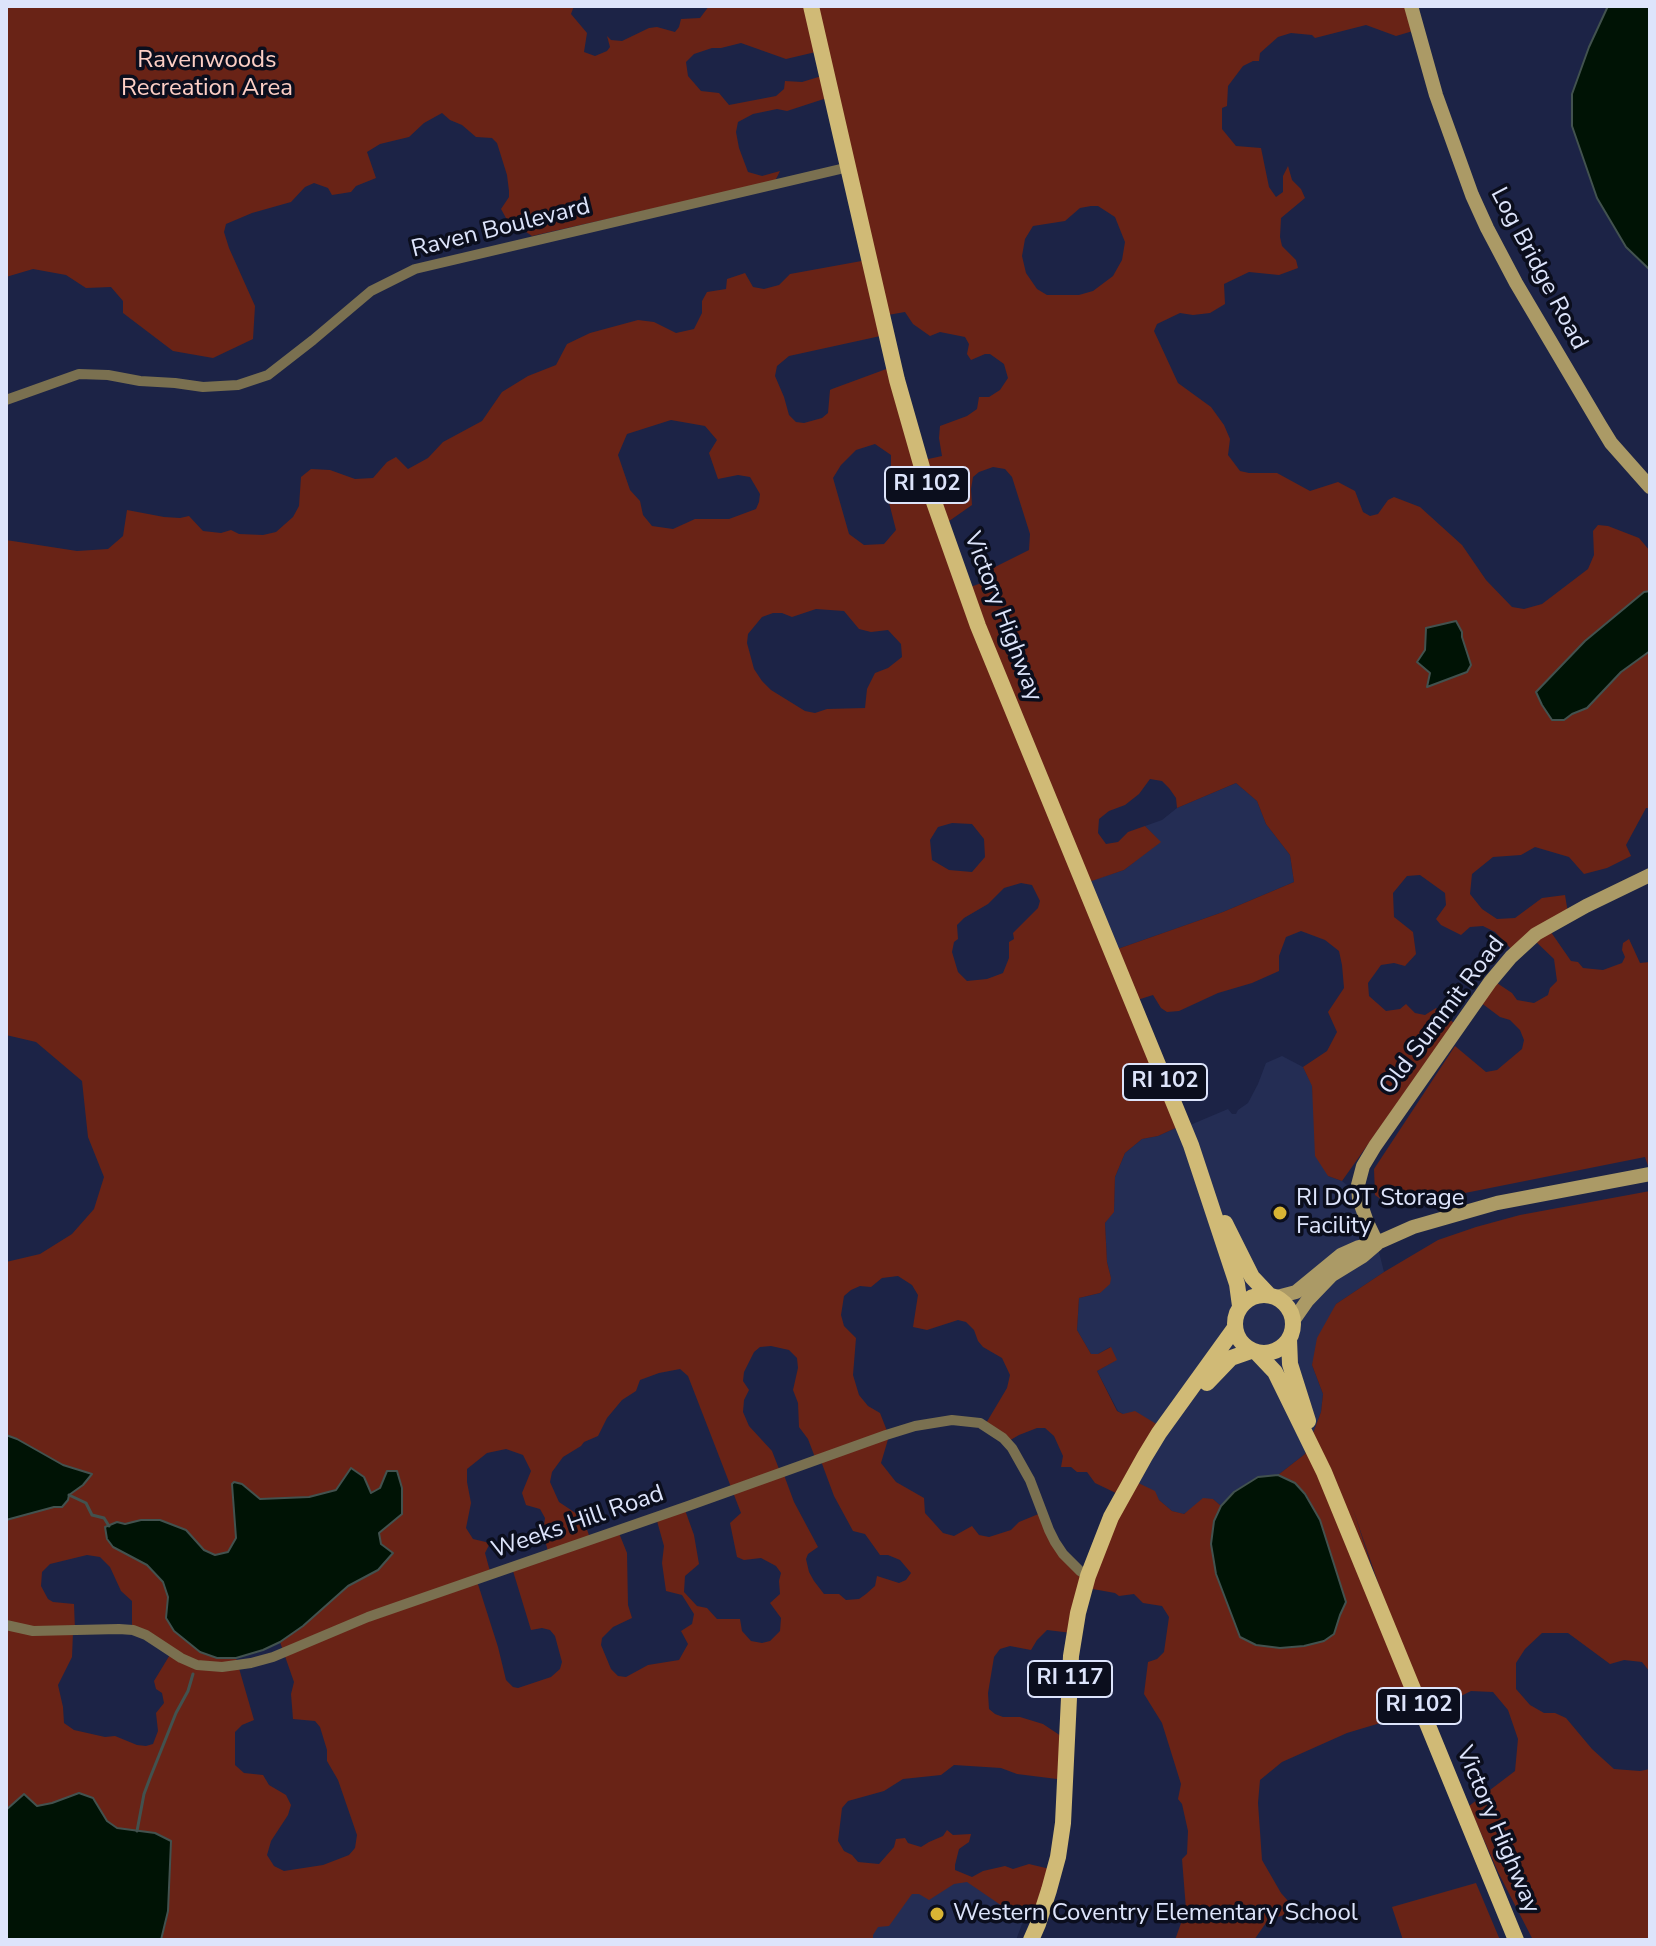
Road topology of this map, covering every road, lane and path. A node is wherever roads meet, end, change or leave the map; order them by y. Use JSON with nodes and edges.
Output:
{"nodes":[{"id":1,"x":811,"y":6,"type":"edge"},
{"id":2,"x":1411,"y":6,"type":"edge"},
{"id":3,"x":849,"y":167,"type":"junction"},
{"id":4,"x":6,"y":400,"type":"edge"},
{"id":5,"x":1650,"y":487,"type":"edge"},
{"id":6,"x":1650,"y":875,"type":"edge"},
{"id":7,"x":1650,"y":1174,"type":"edge"},
{"id":8,"x":1203,"y":1179,"type":"junction"},
{"id":9,"x":1377,"y":1243,"type":"junction"},
{"id":10,"x":1273,"y":1296,"type":"junction"},
{"id":11,"x":1240,"y":1306,"type":"junction"},
{"id":12,"x":1293,"y":1321,"type":"junction"},
{"id":13,"x":1234,"y":1329,"type":"junction"},
{"id":14,"x":1289,"y":1339,"type":"junction"},
{"id":15,"x":1254,"y":1352,"type":"junction"},
{"id":16,"x":1159,"y":1433,"type":"junction"},
{"id":17,"x":1324,"y":1472,"type":"junction"},
{"id":18,"x":1088,"y":1576,"type":"junction"},
{"id":19,"x":6,"y":1625,"type":"edge"},
{"id":20,"x":1031,"y":1940,"type":"edge"},
{"id":21,"x":1516,"y":1940,"type":"edge"}],
"edges":[{"from":1,"to":3,"type":"main road","name":"Victory Highway","number":"RI 102"},
{"from":2,"to":5,"type":"street","name":"Log Bridge Road"},
{"from":3,"to":4,"type":"street","name":"Raven Boulevard"},
{"from":3,"to":8,"type":"main road","name":"Victory Highway","number":"RI 102"},
{"from":6,"to":9,"type":"street","name":"Old Summit Road"},
{"from":7,"to":9,"type":"street"},
{"from":8,"to":10,"type":"main road","name":"Victory Highway","number":"RI 102"},
{"from":8,"to":11,"type":"main road","name":"Victory Highway","number":"RI 102"},
{"from":9,"to":10,"type":"street"},
{"from":9,"to":12,"type":"street"},
{"from":10,"to":11,"type":"main road"},
{"from":10,"to":12,"type":"main road"},
{"from":11,"to":13,"type":"main road"},
{"from":12,"to":14,"type":"main road"},
{"from":13,"to":15,"type":"main road"},
{"from":13,"to":16,"type":"main road"},
{"from":14,"to":15,"type":"main road"},
{"from":14,"to":17,"type":"main road","name":"Victory Highway","number":"RI 102"},
{"from":15,"to":16,"type":"main road","number":"RI 117"},
{"from":15,"to":17,"type":"main road","name":"Victory Highway","number":"RI 102"},
{"from":16,"to":18,"type":"main road","number":"RI 117"},
{"from":17,"to":21,"type":"main road","name":"Victory Highway","number":"RI 102"},
{"from":18,"to":19,"type":"street","name":"Weeks Hill Road"},
{"from":18,"to":20,"type":"main road","number":"RI 117"}]}
